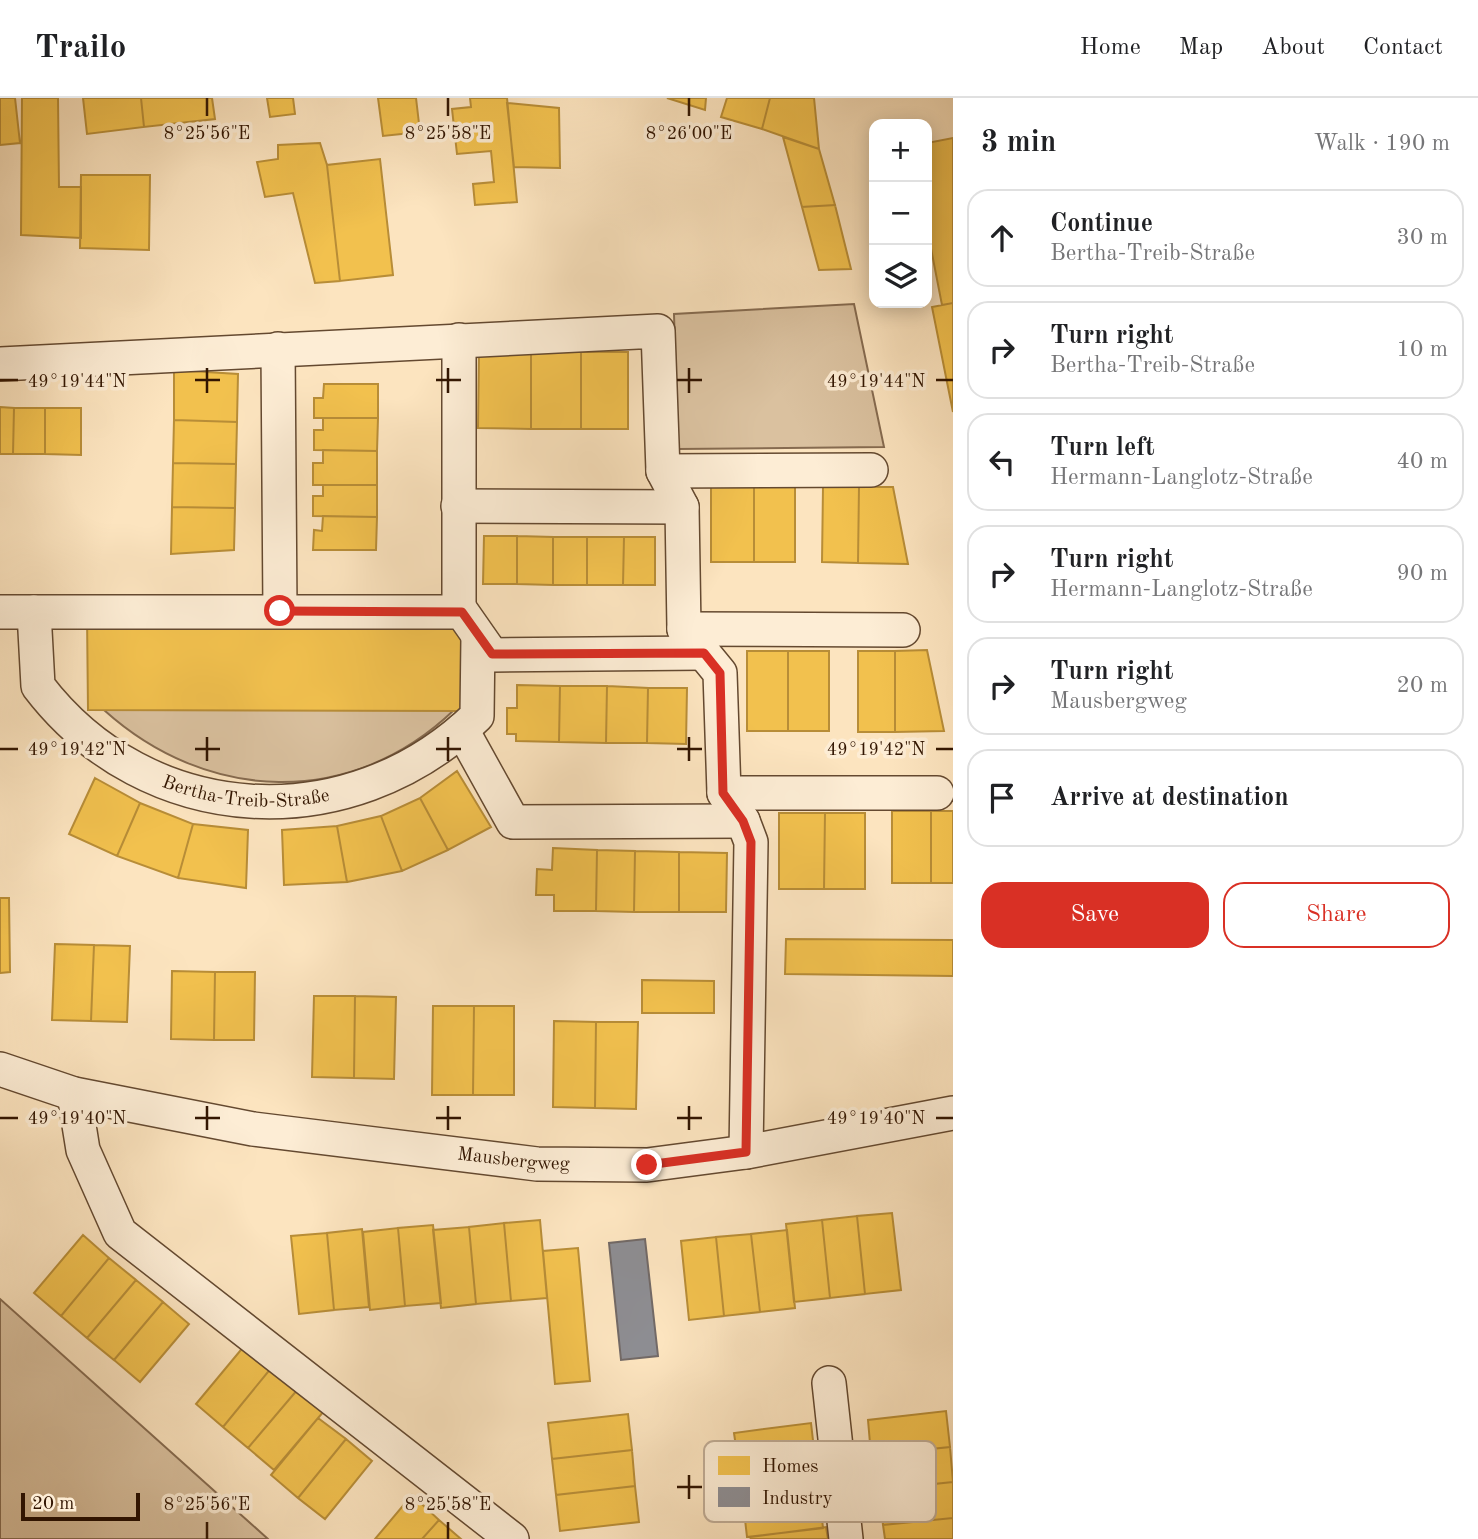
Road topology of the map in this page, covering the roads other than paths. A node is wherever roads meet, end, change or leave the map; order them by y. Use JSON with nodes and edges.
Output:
{"nodes":[{"id":1,"x":459,"y":340,"type":"junction"},
{"id":2,"x":278,"y":349,"type":"junction"},
{"id":3,"x":0,"y":364,"type":"edge"},
{"id":4,"x":871,"y":470,"type":"dead end"},
{"id":5,"x":663,"y":471,"type":"junction"},
{"id":6,"x":458,"y":506,"type":"junction"},
{"id":7,"x":682,"y":507,"type":"junction"},
{"id":8,"x":280,"y":611,"type":"junction"},
{"id":9,"x":0,"y":612,"type":"edge"},
{"id":10,"x":34,"y":612,"type":"junction"},
{"id":11,"x":903,"y":630,"type":"dead end"},
{"id":12,"x":476,"y":634,"type":"junction"},
{"id":13,"x":694,"y":641,"type":"junction"},
{"id":14,"x":462,"y":730,"type":"junction"},
{"id":15,"x":723,"y":793,"type":"junction"},
{"id":16,"x":937,"y":793,"type":"dead end"},
{"id":17,"x":743,"y":821,"type":"junction"},
{"id":18,"x":0,"y":1069,"type":"edge"},
{"id":19,"x":74,"y":1094,"type":"junction"},
{"id":20,"x":953,"y":1113,"type":"edge"},
{"id":21,"x":746,"y":1152,"type":"junction"},
{"id":22,"x":829,"y":1383,"type":"dead end"},
{"id":23,"x":835,"y":1441,"type":"edge"},
{"id":24,"x":512,"y":1539,"type":"edge"}],
"edges":[{"from":1,"to":2,"type":"street"},
{"from":1,"to":5,"type":"street"},
{"from":1,"to":6,"type":"street","name":"Bertha-Treib-Straße"},
{"from":2,"to":3,"type":"street"},
{"from":2,"to":8,"type":"street"},
{"from":4,"to":5,"type":"street"},
{"from":5,"to":7,"type":"street"},
{"from":6,"to":7,"type":"street"},
{"from":6,"to":12,"type":"street","name":"Bertha-Treib-Straße"},
{"from":7,"to":13,"type":"street"},
{"from":8,"to":10,"type":"street"},
{"from":8,"to":12,"type":"street"},
{"from":9,"to":10,"type":"street"},
{"from":10,"to":14,"type":"street","name":"Bertha-Treib-Straße"},
{"from":11,"to":13,"type":"street"},
{"from":12,"to":13,"type":"street"},
{"from":12,"to":14,"type":"street","name":"Bertha-Treib-Straße"},
{"from":13,"to":15,"type":"street"},
{"from":14,"to":17,"type":"street"},
{"from":15,"to":16,"type":"street"},
{"from":15,"to":17,"type":"street"},
{"from":17,"to":21,"type":"street"},
{"from":18,"to":19,"type":"street","name":"Mausbergweg"},
{"from":19,"to":21,"type":"street","name":"Mausbergweg"},
{"from":19,"to":24,"type":"street"},
{"from":20,"to":21,"type":"street","name":"Mausbergweg"},
{"from":22,"to":23,"type":"street"}]}
